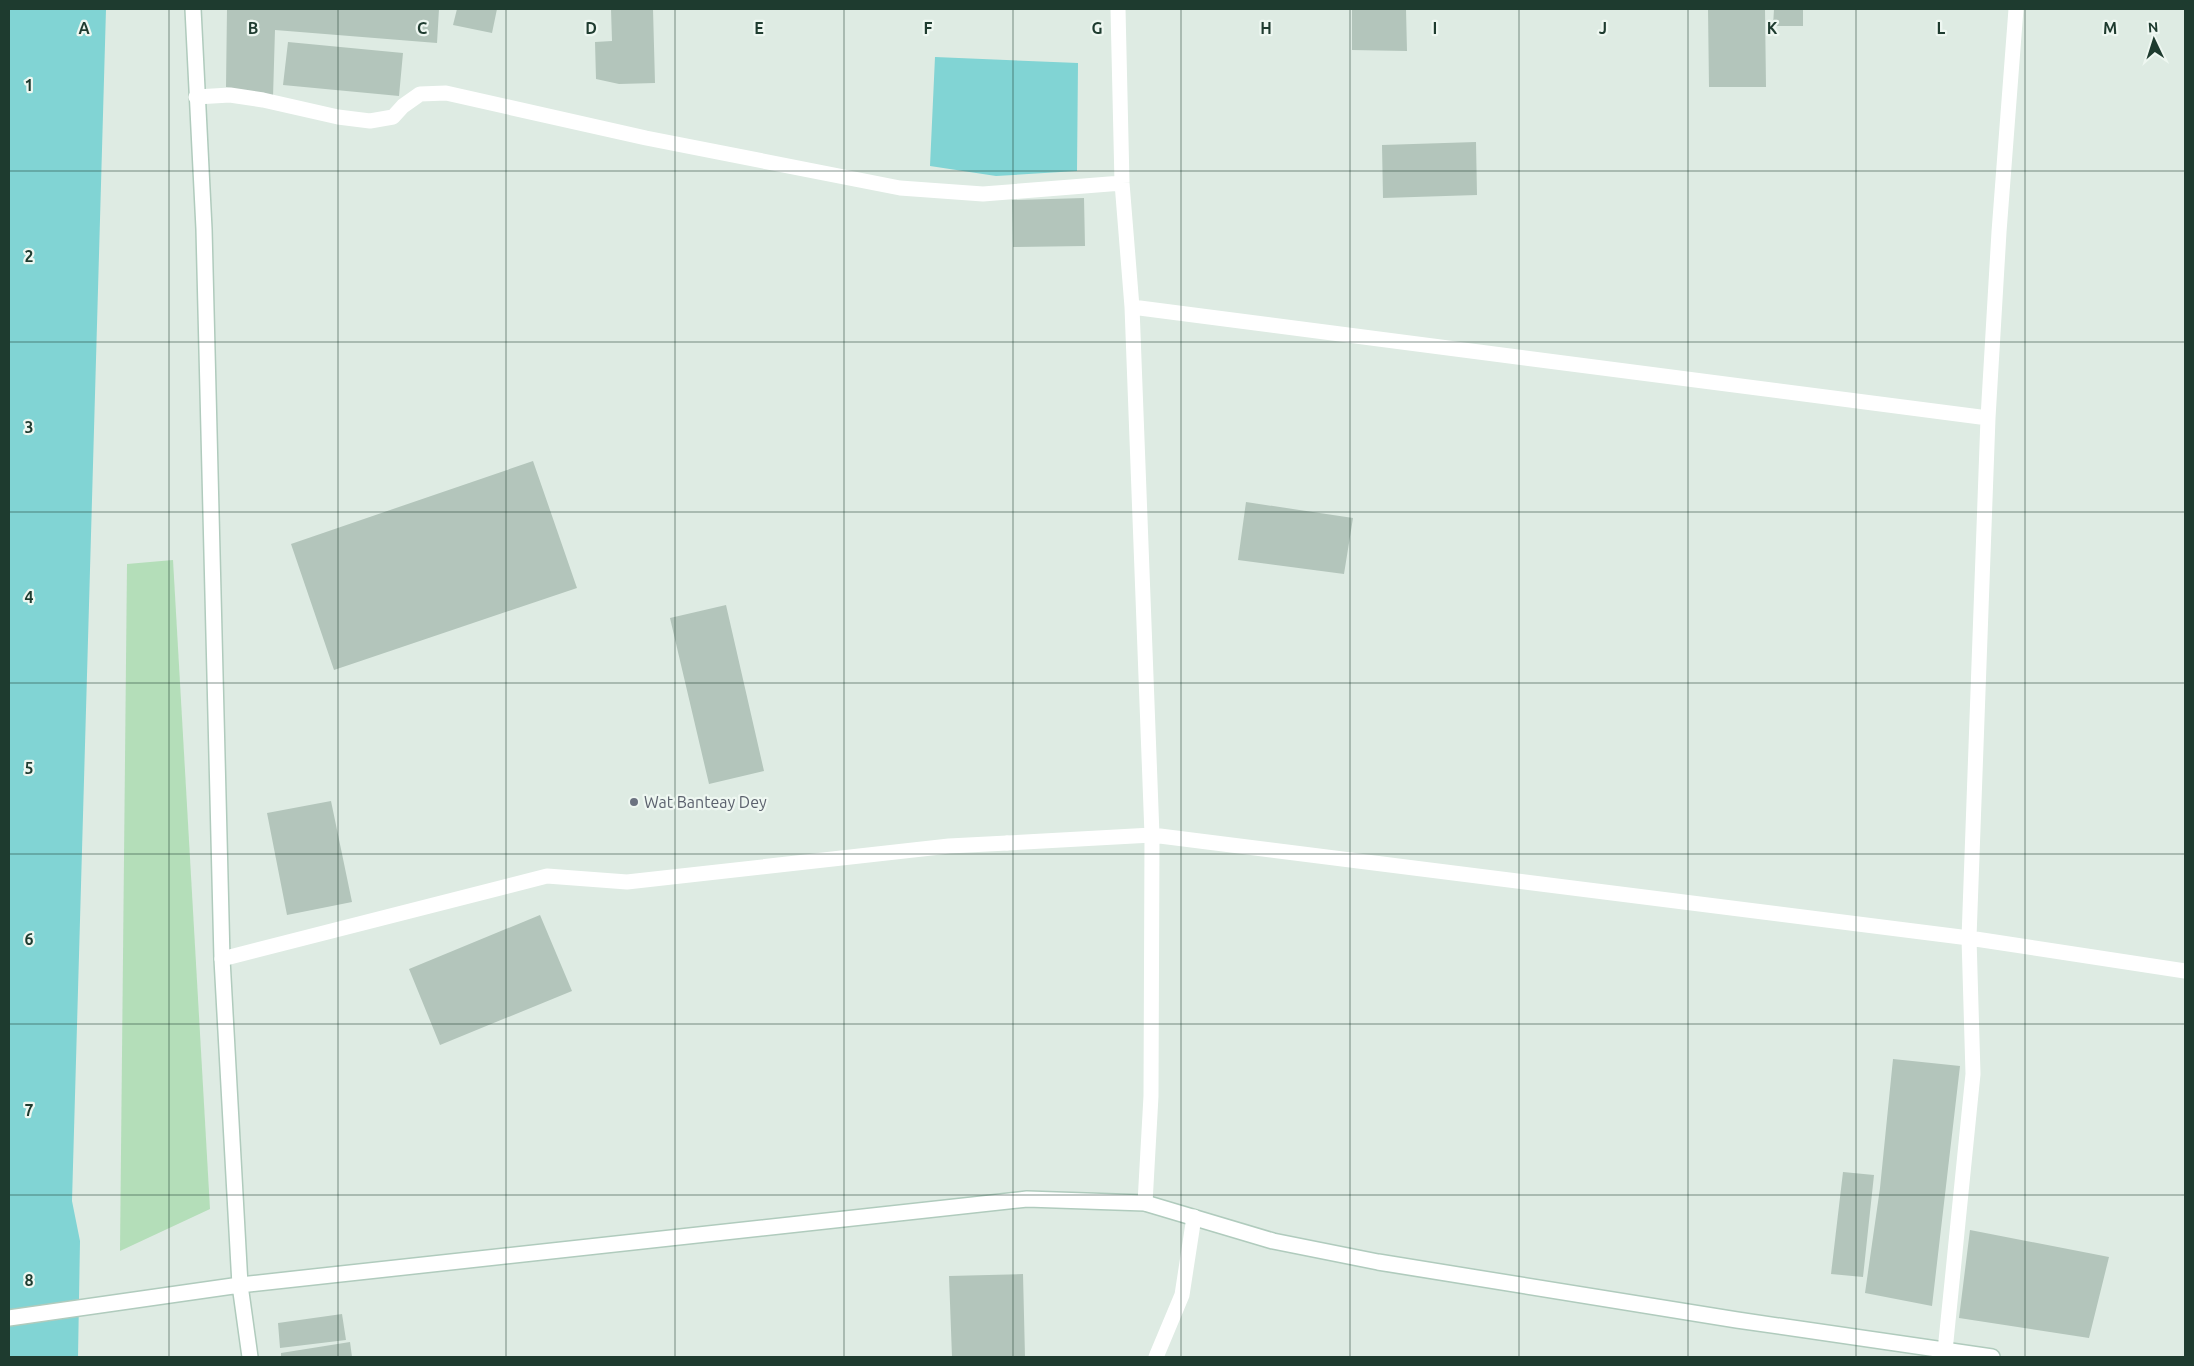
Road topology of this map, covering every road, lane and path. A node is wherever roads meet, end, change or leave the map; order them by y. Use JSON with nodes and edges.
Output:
{"nodes":[{"id":1,"x":193,"y":9,"type":"edge"},
{"id":2,"x":1118,"y":9,"type":"edge"},
{"id":3,"x":2016,"y":9,"type":"edge"},
{"id":4,"x":196,"y":97,"type":"junction"},
{"id":5,"x":1122,"y":183,"type":"junction"},
{"id":6,"x":1132,"y":307,"type":"junction"},
{"id":7,"x":1988,"y":418,"type":"junction"},
{"id":8,"x":1152,"y":835,"type":"junction"},
{"id":9,"x":1969,"y":938,"type":"junction"},
{"id":10,"x":222,"y":959,"type":"junction"},
{"id":11,"x":2185,"y":971,"type":"edge"},
{"id":12,"x":1145,"y":1203,"type":"junction"},
{"id":13,"x":1194,"y":1217,"type":"junction"},
{"id":14,"x":240,"y":1285,"type":"junction"},
{"id":15,"x":9,"y":1318,"type":"edge"},
{"id":16,"x":1945,"y":1351,"type":"junction"},
{"id":17,"x":250,"y":1357,"type":"edge"},
{"id":18,"x":1156,"y":1357,"type":"edge"},
{"id":19,"x":1992,"y":1357,"type":"edge"}],
"edges":[{"from":1,"to":4,"type":"street"},
{"from":2,"to":5,"type":"street"},
{"from":3,"to":7,"type":"street"},
{"from":4,"to":5,"type":"street"},
{"from":4,"to":10,"type":"street"},
{"from":5,"to":6,"type":"street"},
{"from":6,"to":7,"type":"street"},
{"from":6,"to":8,"type":"street"},
{"from":7,"to":9,"type":"street"},
{"from":8,"to":9,"type":"street"},
{"from":8,"to":10,"type":"street"},
{"from":8,"to":12,"type":"street"},
{"from":9,"to":11,"type":"street"},
{"from":9,"to":16,"type":"street"},
{"from":10,"to":14,"type":"street"},
{"from":12,"to":13,"type":"street"},
{"from":12,"to":14,"type":"street"},
{"from":13,"to":16,"type":"street"},
{"from":13,"to":18,"type":"street"},
{"from":14,"to":15,"type":"street"},
{"from":14,"to":17,"type":"street"},
{"from":16,"to":19,"type":"street"}]}
